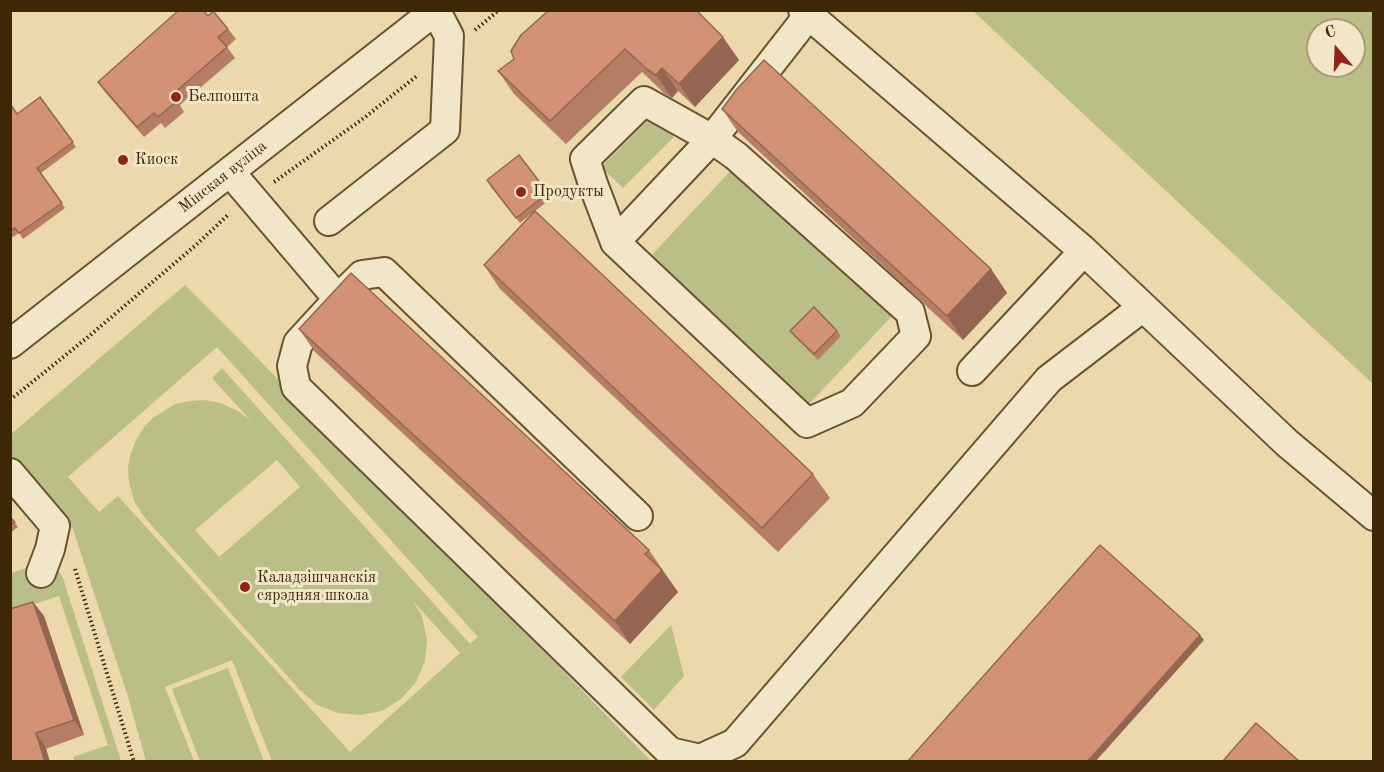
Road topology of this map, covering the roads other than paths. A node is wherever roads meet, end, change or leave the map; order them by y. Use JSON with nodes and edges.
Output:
{"nodes":[{"id":1,"x":436,"y":11,"type":"edge"},
{"id":2,"x":805,"y":13,"type":"edge"},
{"id":3,"x":712,"y":139,"type":"junction"},
{"id":4,"x":230,"y":172,"type":"junction"},
{"id":5,"x":329,"y":221,"type":"dead end"},
{"id":6,"x":615,"y":242,"type":"junction"},
{"id":7,"x":1084,"y":251,"type":"junction"},
{"id":8,"x":338,"y":299,"type":"junction"},
{"id":9,"x":1143,"y":308,"type":"junction"},
{"id":10,"x":10,"y":344,"type":"edge"},
{"id":11,"x":972,"y":371,"type":"dead end"},
{"id":12,"x":10,"y":473,"type":"edge"},
{"id":13,"x":638,"y":516,"type":"dead end"},
{"id":14,"x":1374,"y":516,"type":"edge"},
{"id":15,"x":41,"y":573,"type":"dead end"}],
"edges":[{"from":1,"to":4,"type":"street","name":"Мінская вуліца"},
{"from":1,"to":5,"type":"street"},
{"from":2,"to":3,"type":"street"},
{"from":2,"to":7,"type":"street"},
{"from":3,"to":6,"type":"street"},
{"from":3,"to":6,"type":"street"},
{"from":3,"to":6,"type":"street"},
{"from":4,"to":8,"type":"street"},
{"from":4,"to":10,"type":"street","name":"Мінская вуліца"},
{"from":7,"to":9,"type":"street"},
{"from":7,"to":11,"type":"street"},
{"from":8,"to":9,"type":"street"},
{"from":8,"to":13,"type":"street"},
{"from":9,"to":14,"type":"street"},
{"from":12,"to":15,"type":"street"}]}
